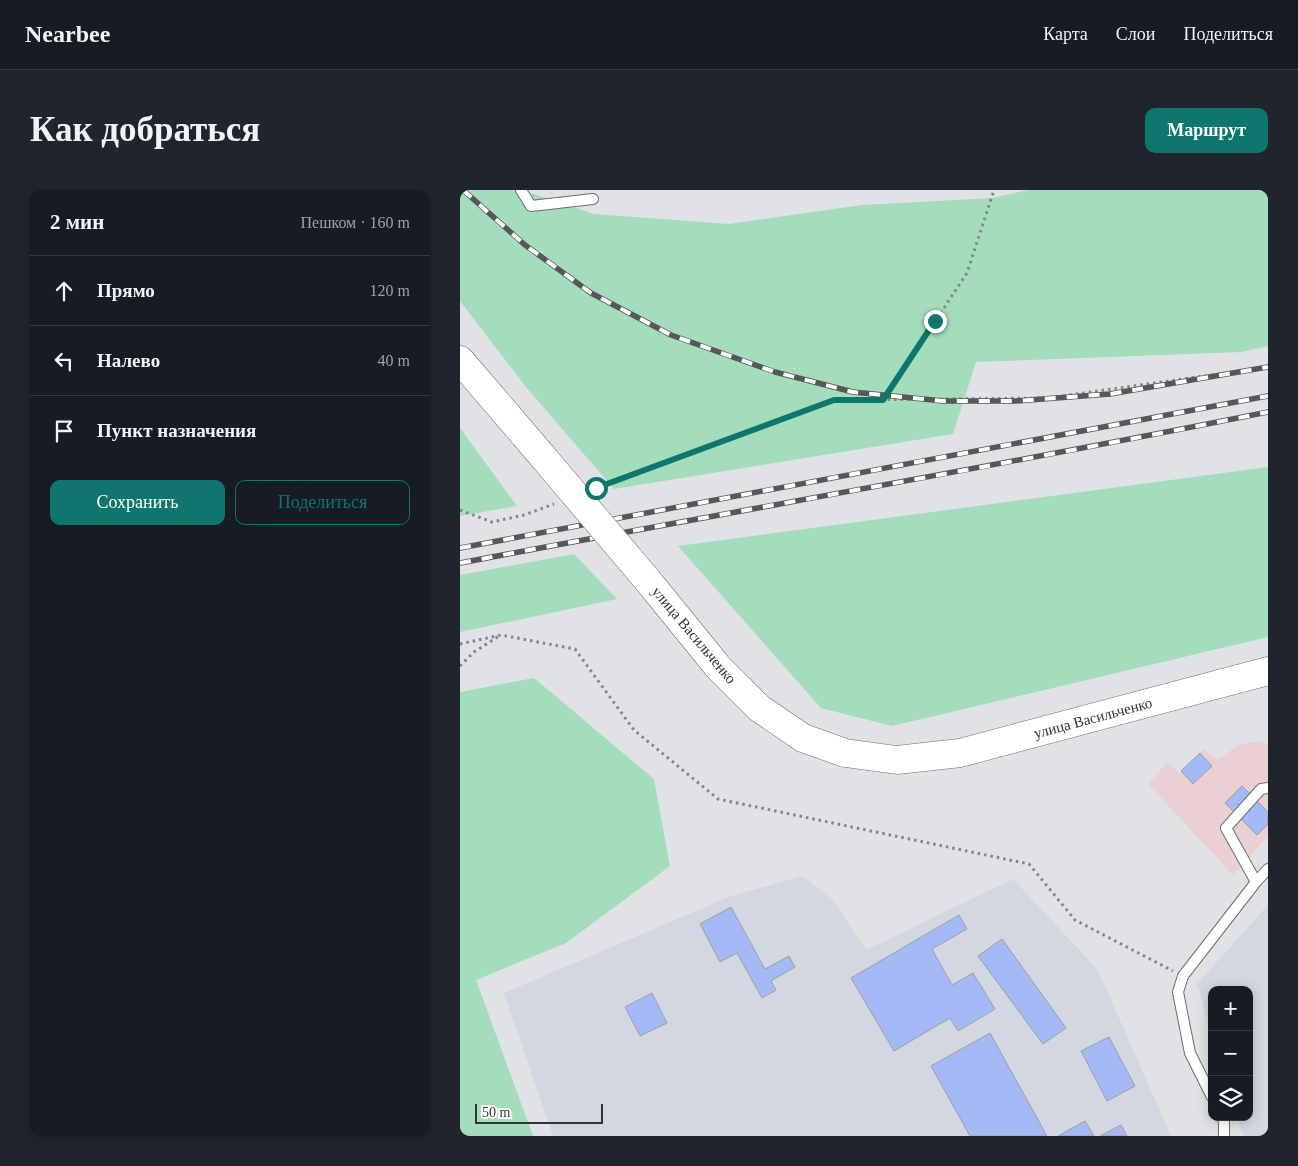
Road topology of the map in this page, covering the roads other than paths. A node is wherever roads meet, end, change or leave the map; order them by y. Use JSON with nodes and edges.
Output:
{"nodes":[{"id":1,"x":521,"y":190,"type":"edge"},
{"id":2,"x":593,"y":199,"type":"dead end"},
{"id":3,"x":460,"y":360,"type":"edge"},
{"id":4,"x":1268,"y":672,"type":"edge"},
{"id":5,"x":1268,"y":788,"type":"edge"},
{"id":6,"x":1268,"y":868,"type":"edge"},
{"id":7,"x":1256,"y":882,"type":"junction"},
{"id":8,"x":1208,"y":1089,"type":"edge"},
{"id":9,"x":1224,"y":1121,"type":"edge"},
{"id":10,"x":1224,"y":1136,"type":"edge"}],
"edges":[{"from":1,"to":2,"type":"lane"},
{"from":3,"to":4,"type":"main road","name":"улица Васильченко","bridge":true},
{"from":5,"to":7,"type":"lane"},
{"from":6,"to":7,"type":"lane"},
{"from":7,"to":8,"type":"lane"},
{"from":9,"to":10,"type":"lane"}]}
